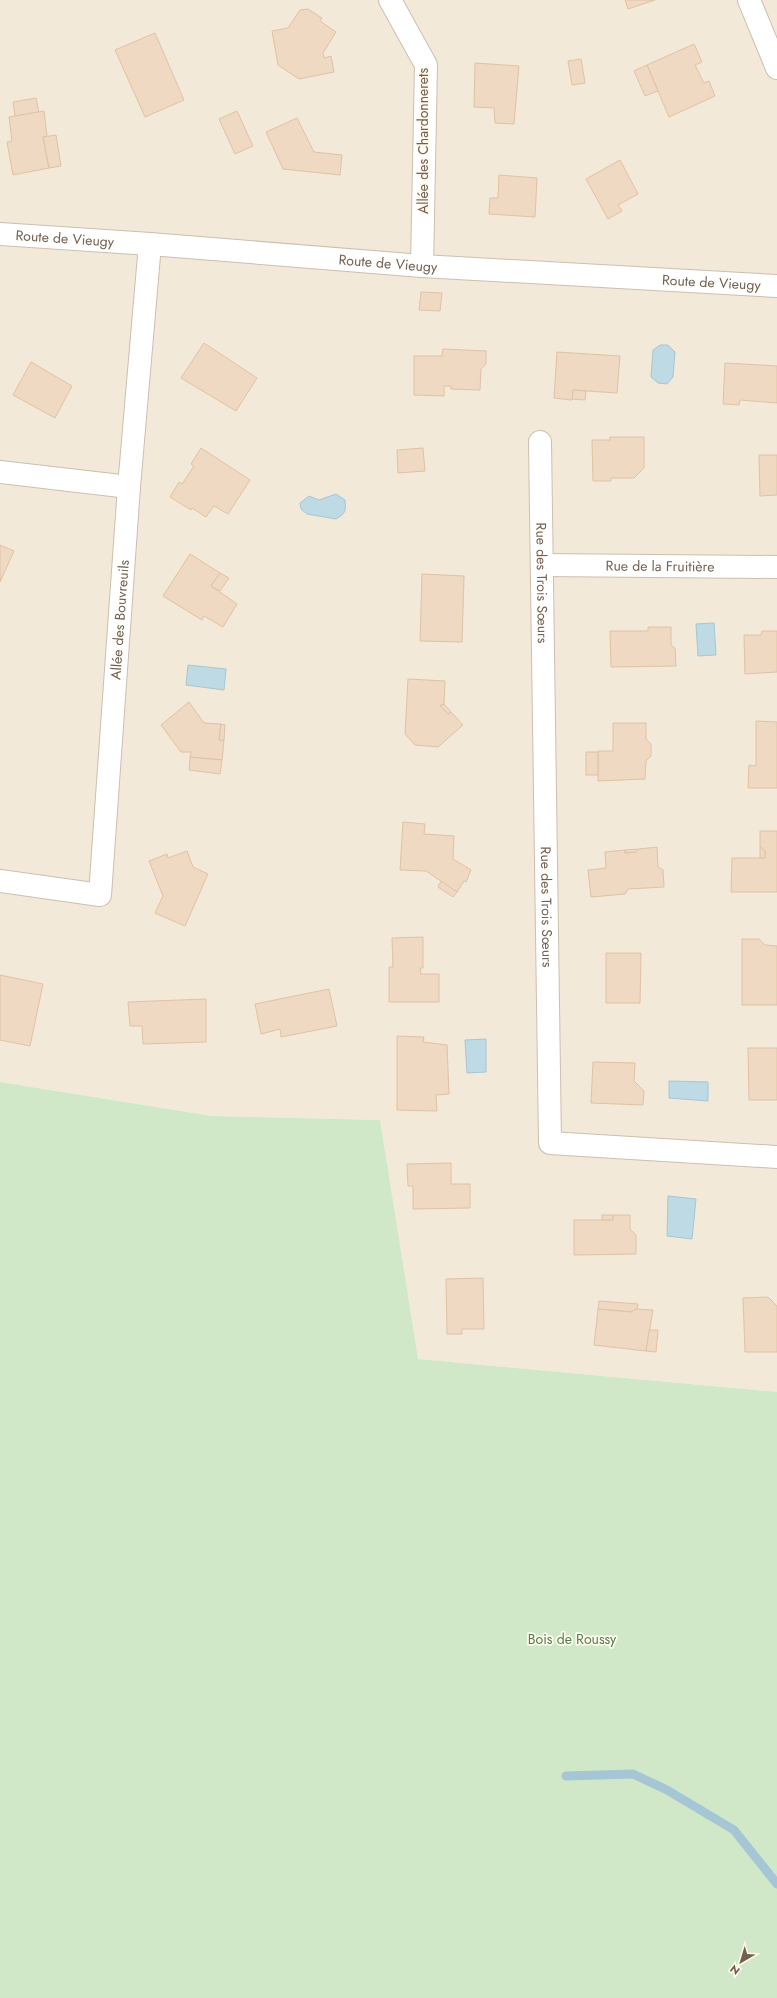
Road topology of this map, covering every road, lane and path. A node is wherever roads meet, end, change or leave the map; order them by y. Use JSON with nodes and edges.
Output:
{"nodes":[{"id":1,"x":390,"y":0,"type":"edge"},
{"id":2,"x":750,"y":0,"type":"edge"},
{"id":3,"x":777,"y":68,"type":"edge"},
{"id":4,"x":0,"y":234,"type":"edge"},
{"id":5,"x":150,"y":244,"type":"junction"},
{"id":6,"x":422,"y":266,"type":"junction"},
{"id":7,"x":777,"y":286,"type":"edge"},
{"id":8,"x":540,"y":442,"type":"dead end"},
{"id":9,"x":0,"y":472,"type":"edge"},
{"id":10,"x":129,"y":488,"type":"junction"},
{"id":11,"x":543,"y":565,"type":"junction"},
{"id":12,"x":777,"y":567,"type":"edge"},
{"id":13,"x":0,"y":881,"type":"edge"},
{"id":14,"x":777,"y":1158,"type":"edge"}],
"edges":[{"from":1,"to":6,"type":"street","name":"Allée des Chardonnerets"},
{"from":2,"to":3,"type":"street"},
{"from":4,"to":5,"type":"street","name":"Route de Vieugy"},
{"from":5,"to":6,"type":"street","name":"Route de Vieugy"},
{"from":5,"to":10,"type":"street","name":"Allée des Bouvreuils"},
{"from":6,"to":7,"type":"street","name":"Route de Vieugy"},
{"from":8,"to":11,"type":"street","name":"Rue des Trois Sœurs"},
{"from":9,"to":10,"type":"street"},
{"from":10,"to":13,"type":"street","name":"Allée des Bouvreuils"},
{"from":11,"to":12,"type":"street","name":"Rue de la Fruitière"},
{"from":11,"to":14,"type":"street","name":"Rue des Trois Sœurs"}]}
